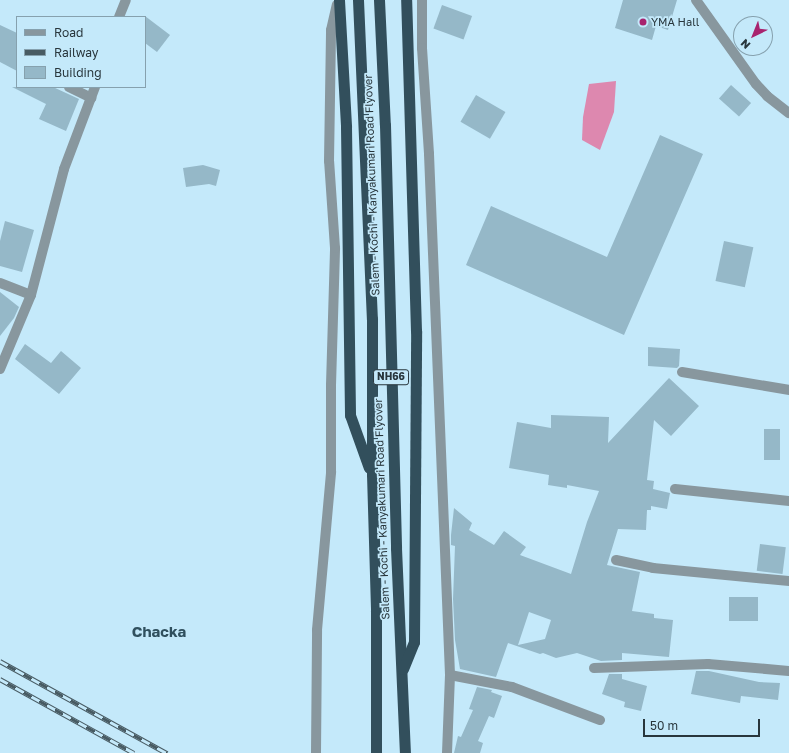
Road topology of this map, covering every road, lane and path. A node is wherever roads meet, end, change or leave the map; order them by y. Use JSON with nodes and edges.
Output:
{"nodes":[{"id":1,"x":126,"y":0,"type":"edge"},
{"id":2,"x":339,"y":0,"type":"edge"},
{"id":3,"x":358,"y":0,"type":"edge"},
{"id":4,"x":379,"y":0,"type":"edge"},
{"id":5,"x":406,"y":0,"type":"edge"},
{"id":6,"x":422,"y":0,"type":"edge"},
{"id":7,"x":696,"y":0,"type":"edge"},
{"id":8,"x":119,"y":16,"type":"edge"},
{"id":9,"x":71,"y":88,"type":"edge"},
{"id":10,"x":95,"y":88,"type":"edge"},
{"id":11,"x":92,"y":98,"type":"junction"},
{"id":12,"x":789,"y":113,"type":"edge"},
{"id":13,"x":0,"y":283,"type":"edge"},
{"id":14,"x":31,"y":295,"type":"junction"},
{"id":15,"x":0,"y":369,"type":"edge"},
{"id":16,"x":682,"y":372,"type":"dead end"},
{"id":17,"x":789,"y":390,"type":"edge"},
{"id":18,"x":372,"y":474,"type":"junction"},
{"id":19,"x":675,"y":489,"type":"dead end"},
{"id":20,"x":789,"y":501,"type":"edge"},
{"id":21,"x":616,"y":560,"type":"dead end"},
{"id":22,"x":789,"y":581,"type":"edge"},
{"id":23,"x":594,"y":668,"type":"dead end"},
{"id":24,"x":402,"y":671,"type":"junction"},
{"id":25,"x":789,"y":671,"type":"edge"},
{"id":26,"x":450,"y":675,"type":"junction"},
{"id":27,"x":600,"y":720,"type":"dead end"},
{"id":28,"x":316,"y":753,"type":"edge"},
{"id":29,"x":376,"y":753,"type":"edge"},
{"id":30,"x":405,"y":753,"type":"edge"},
{"id":31,"x":447,"y":753,"type":"edge"}],
"edges":[{"from":1,"to":8,"type":"street"},
{"from":2,"to":18,"type":"highway"},
{"from":2,"to":28,"type":"street"},
{"from":3,"to":18,"type":"highway","name":"Salem - Kochi - Kanyakumari Road Flyover","number":"NH66"},
{"from":4,"to":24,"type":"highway","name":"Salem - Kochi - Kanyakumari Road Flyover","number":"NH66"},
{"from":5,"to":24,"type":"highway"},
{"from":6,"to":26,"type":"street"},
{"from":7,"to":12,"type":"street"},
{"from":9,"to":11,"type":"street"},
{"from":10,"to":11,"type":"street"},
{"from":11,"to":14,"type":"street"},
{"from":13,"to":14,"type":"street"},
{"from":14,"to":15,"type":"street"},
{"from":16,"to":17,"type":"street"},
{"from":18,"to":29,"type":"highway","name":"Salem - Kochi - Kanyakumari Road Flyover","number":"NH66"},
{"from":19,"to":20,"type":"street"},
{"from":21,"to":22,"type":"street"},
{"from":23,"to":25,"type":"street"},
{"from":24,"to":30,"type":"highway","name":"Salem - Kochi - Kanyakumari Road Flyover","number":"NH66"},
{"from":26,"to":27,"type":"street"},
{"from":26,"to":31,"type":"street"}]}
